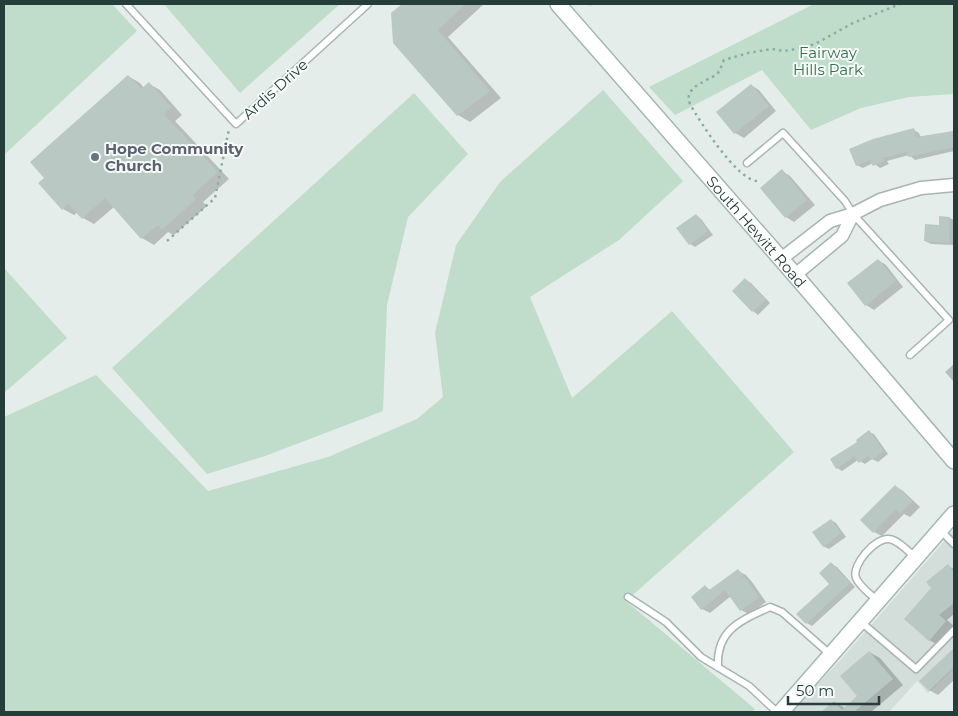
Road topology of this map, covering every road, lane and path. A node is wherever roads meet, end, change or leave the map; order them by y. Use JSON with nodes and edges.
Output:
{"nodes":[{"id":1,"x":126,"y":4,"type":"edge"},
{"id":2,"x":368,"y":4,"type":"edge"},
{"id":3,"x":558,"y":4,"type":"edge"},
{"id":4,"x":900,"y":4,"type":"edge"},
{"id":5,"x":233,"y":125,"type":"junction"},
{"id":6,"x":747,"y":163,"type":"dead end"},
{"id":7,"x":757,"y":181,"type":"dead end"},
{"id":8,"x":954,"y":185,"type":"edge"},
{"id":9,"x":853,"y":214,"type":"junction"},
{"id":10,"x":167,"y":241,"type":"dead end"},
{"id":11,"x":781,"y":259,"type":"junction"},
{"id":12,"x":795,"y":275,"type":"junction"},
{"id":13,"x":910,"y":356,"type":"dead end"},
{"id":14,"x":954,"y":461,"type":"edge"},
{"id":15,"x":954,"y":514,"type":"edge"},
{"id":16,"x":940,"y":530,"type":"junction"},
{"id":17,"x":954,"y":544,"type":"edge"},
{"id":18,"x":916,"y":558,"type":"junction"},
{"id":19,"x":628,"y":597,"type":"dead end"},
{"id":20,"x":878,"y":601,"type":"junction"},
{"id":21,"x":860,"y":621,"type":"junction"},
{"id":22,"x":954,"y":630,"type":"edge"},
{"id":23,"x":830,"y":654,"type":"junction"},
{"id":24,"x":718,"y":667,"type":"junction"},
{"id":25,"x":779,"y":712,"type":"edge"}],
"edges":[{"from":1,"to":5,"type":"lane","name":"Ardis Drive"},
{"from":2,"to":5,"type":"lane","name":"Ardis Drive"},
{"from":3,"to":11,"type":"main road","name":"South Hewitt Road"},
{"from":4,"to":7,"type":"path"},
{"from":5,"to":10,"type":"path"},
{"from":6,"to":9,"type":"lane"},
{"from":8,"to":9,"type":"street"},
{"from":9,"to":11,"type":"street"},
{"from":9,"to":12,"type":"street"},
{"from":9,"to":13,"type":"lane"},
{"from":11,"to":12,"type":"main road","name":"South Hewitt Road"},
{"from":12,"to":14,"type":"main road","name":"South Hewitt Road"},
{"from":15,"to":16,"type":"main road"},
{"from":16,"to":17,"type":"lane"},
{"from":16,"to":18,"type":"main road"},
{"from":18,"to":20,"type":"main road"},
{"from":18,"to":20,"type":"lane"},
{"from":19,"to":24,"type":"lane"},
{"from":20,"to":21,"type":"main road"},
{"from":21,"to":22,"type":"lane"},
{"from":21,"to":23,"type":"main road"},
{"from":23,"to":24,"type":"lane"},
{"from":23,"to":25,"type":"main road"},
{"from":24,"to":25,"type":"lane"}]}
